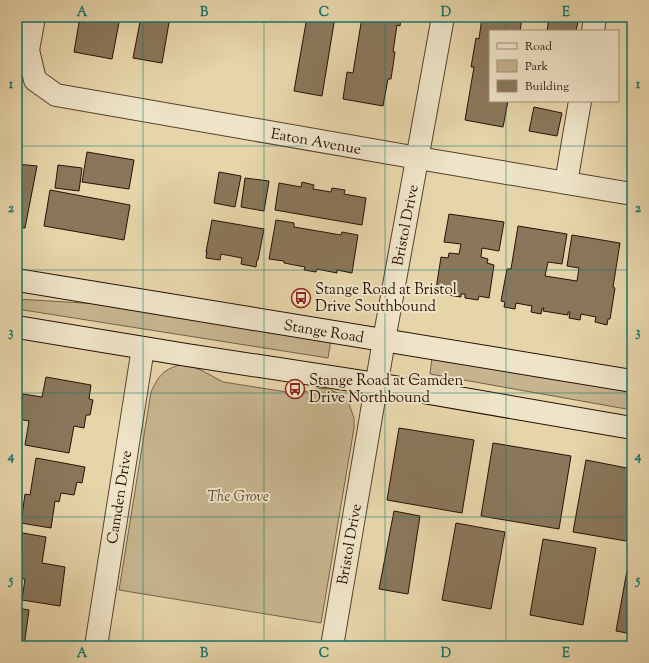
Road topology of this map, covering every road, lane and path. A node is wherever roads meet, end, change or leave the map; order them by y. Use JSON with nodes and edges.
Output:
{"nodes":[{"id":1,"x":34,"y":17,"type":"edge"},
{"id":2,"x":443,"y":17,"type":"edge"},
{"id":3,"x":595,"y":17,"type":"edge"},
{"id":4,"x":593,"y":30,"type":"edge"},
{"id":5,"x":580,"y":102,"type":"edge"},
{"id":6,"x":418,"y":158,"type":"junction"},
{"id":7,"x":566,"y":183,"type":"junction"},
{"id":8,"x":632,"y":194,"type":"edge"},
{"id":9,"x":17,"y":280,"type":"edge"},
{"id":10,"x":17,"y":327,"type":"edge"},
{"id":11,"x":384,"y":340,"type":"junction"},
{"id":12,"x":143,"y":348,"type":"junction"},
{"id":13,"x":632,"y":381,"type":"edge"},
{"id":14,"x":377,"y":384,"type":"junction"},
{"id":15,"x":632,"y":428,"type":"edge"},
{"id":16,"x":96,"y":646,"type":"edge"},
{"id":17,"x":332,"y":646,"type":"edge"}],
"edges":[{"from":1,"to":6,"type":"street","name":"Eaton Avenue"},
{"from":2,"to":6,"type":"street","name":"Bristol Drive"},
{"from":3,"to":4,"type":"street"},
{"from":5,"to":7,"type":"street"},
{"from":6,"to":7,"type":"street","name":"Eaton Avenue"},
{"from":6,"to":11,"type":"street","name":"Bristol Drive"},
{"from":7,"to":8,"type":"street","name":"Eaton Avenue"},
{"from":9,"to":11,"type":"street","name":"Stange Road"},
{"from":10,"to":12,"type":"street"},
{"from":11,"to":13,"type":"street","name":"Stange Road"},
{"from":11,"to":14,"type":"street","name":"Bristol Drive"},
{"from":12,"to":14,"type":"street"},
{"from":12,"to":16,"type":"street","name":"Camden Drive"},
{"from":14,"to":15,"type":"street"},
{"from":14,"to":17,"type":"street","name":"Bristol Drive"}]}
